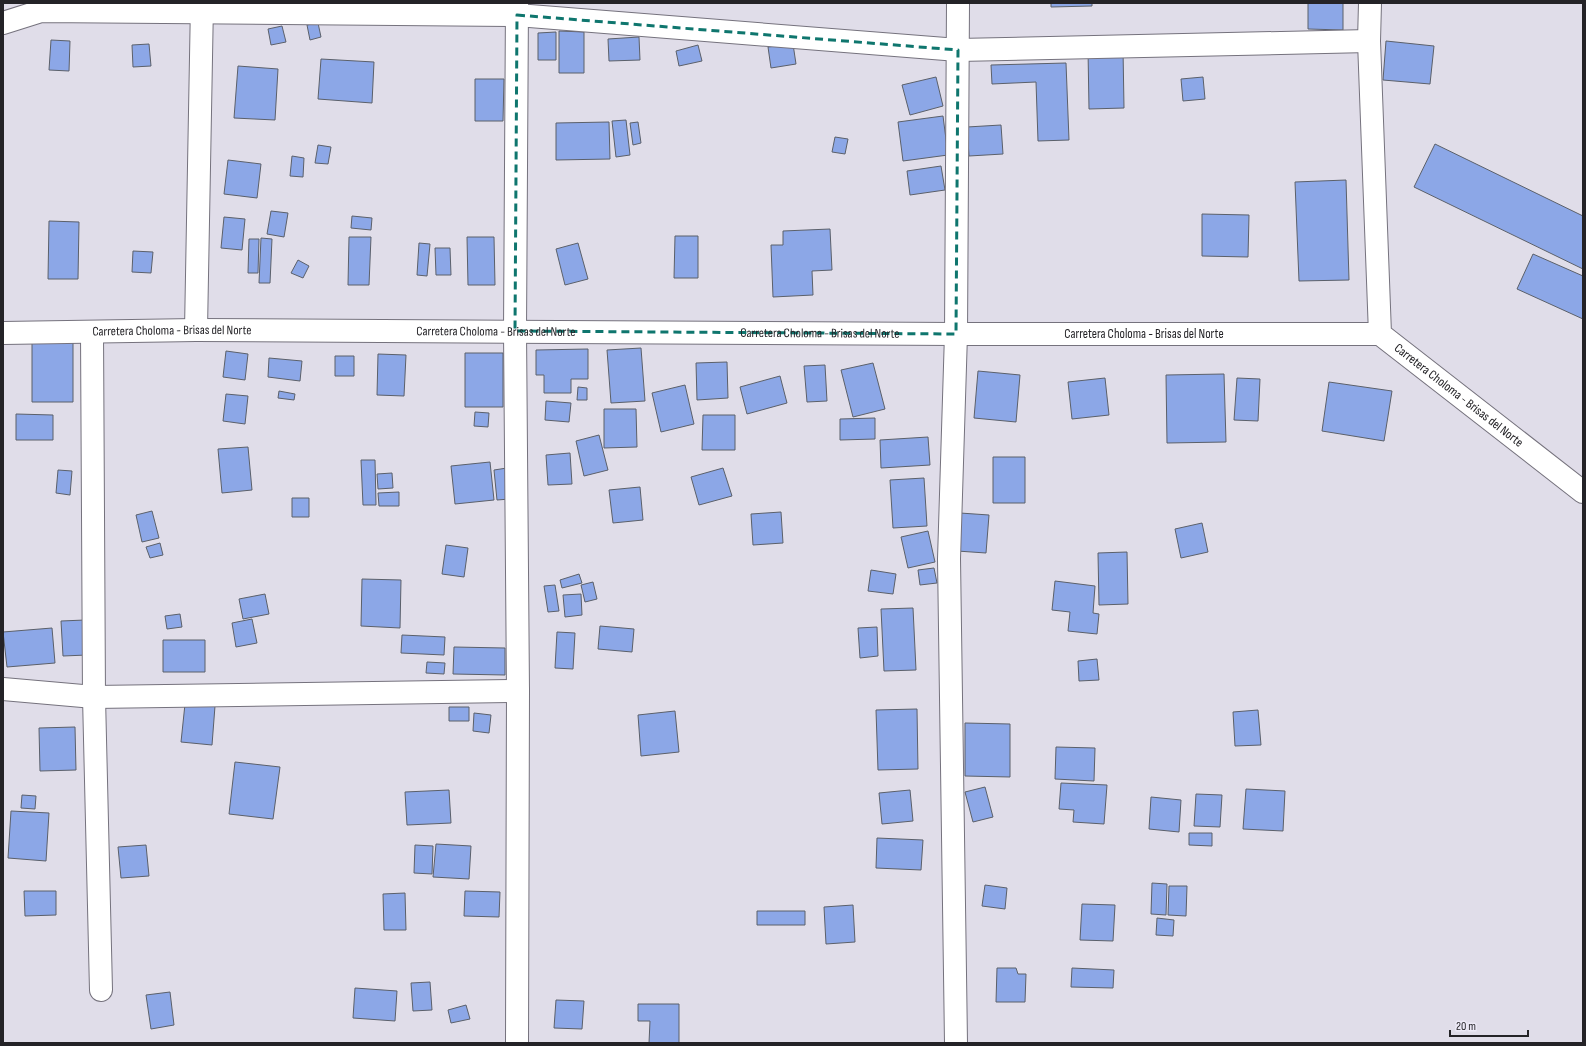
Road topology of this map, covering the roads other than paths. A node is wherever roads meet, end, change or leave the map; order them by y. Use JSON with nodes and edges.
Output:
{"nodes":[{"id":1,"x":958,"y":3,"type":"edge"},
{"id":2,"x":1370,"y":3,"type":"edge"},
{"id":3,"x":202,"y":8,"type":"edge"},
{"id":4,"x":517,"y":9,"type":"edge"},
{"id":5,"x":3,"y":23,"type":"edge"},
{"id":6,"x":1369,"y":41,"type":"junction"},
{"id":7,"x":958,"y":50,"type":"junction"},
{"id":8,"x":196,"y":330,"type":"junction"},
{"id":9,"x":515,"y":331,"type":"junction"},
{"id":10,"x":92,"y":332,"type":"junction"},
{"id":11,"x":3,"y":333,"type":"edge"},
{"id":12,"x":956,"y":334,"type":"junction"},
{"id":13,"x":1380,"y":334,"type":"junction"},
{"id":14,"x":1583,"y":492,"type":"edge"},
{"id":15,"x":3,"y":689,"type":"edge"},
{"id":16,"x":518,"y":691,"type":"junction"},
{"id":17,"x":94,"y":697,"type":"junction"},
{"id":18,"x":101,"y":990,"type":"dead end"},
{"id":19,"x":517,"y":1043,"type":"edge"},
{"id":20,"x":956,"y":1043,"type":"edge"}],
"edges":[{"from":1,"to":7,"type":"street"},
{"from":2,"to":6,"type":"street"},
{"from":3,"to":4,"type":"street"},
{"from":3,"to":5,"type":"street"},
{"from":3,"to":8,"type":"street"},
{"from":4,"to":7,"type":"street"},
{"from":4,"to":9,"type":"street"},
{"from":6,"to":7,"type":"street"},
{"from":6,"to":13,"type":"street"},
{"from":7,"to":12,"type":"street"},
{"from":8,"to":9,"type":"street","name":"Carretera Choloma - Brisas del Norte"},
{"from":8,"to":10,"type":"street","name":"Carretera Choloma - Brisas del Norte"},
{"from":9,"to":12,"type":"street","name":"Carretera Choloma - Brisas del Norte"},
{"from":9,"to":16,"type":"street"},
{"from":10,"to":11,"type":"street","name":"Carretera Choloma - Brisas del Norte"},
{"from":10,"to":17,"type":"street"},
{"from":12,"to":13,"type":"street","name":"Carretera Choloma - Brisas del Norte"},
{"from":12,"to":20,"type":"street"},
{"from":13,"to":14,"type":"street","name":"Carretera Choloma - Brisas del Norte"},
{"from":15,"to":17,"type":"street"},
{"from":16,"to":17,"type":"street"},
{"from":16,"to":19,"type":"street"},
{"from":17,"to":18,"type":"street"}]}
